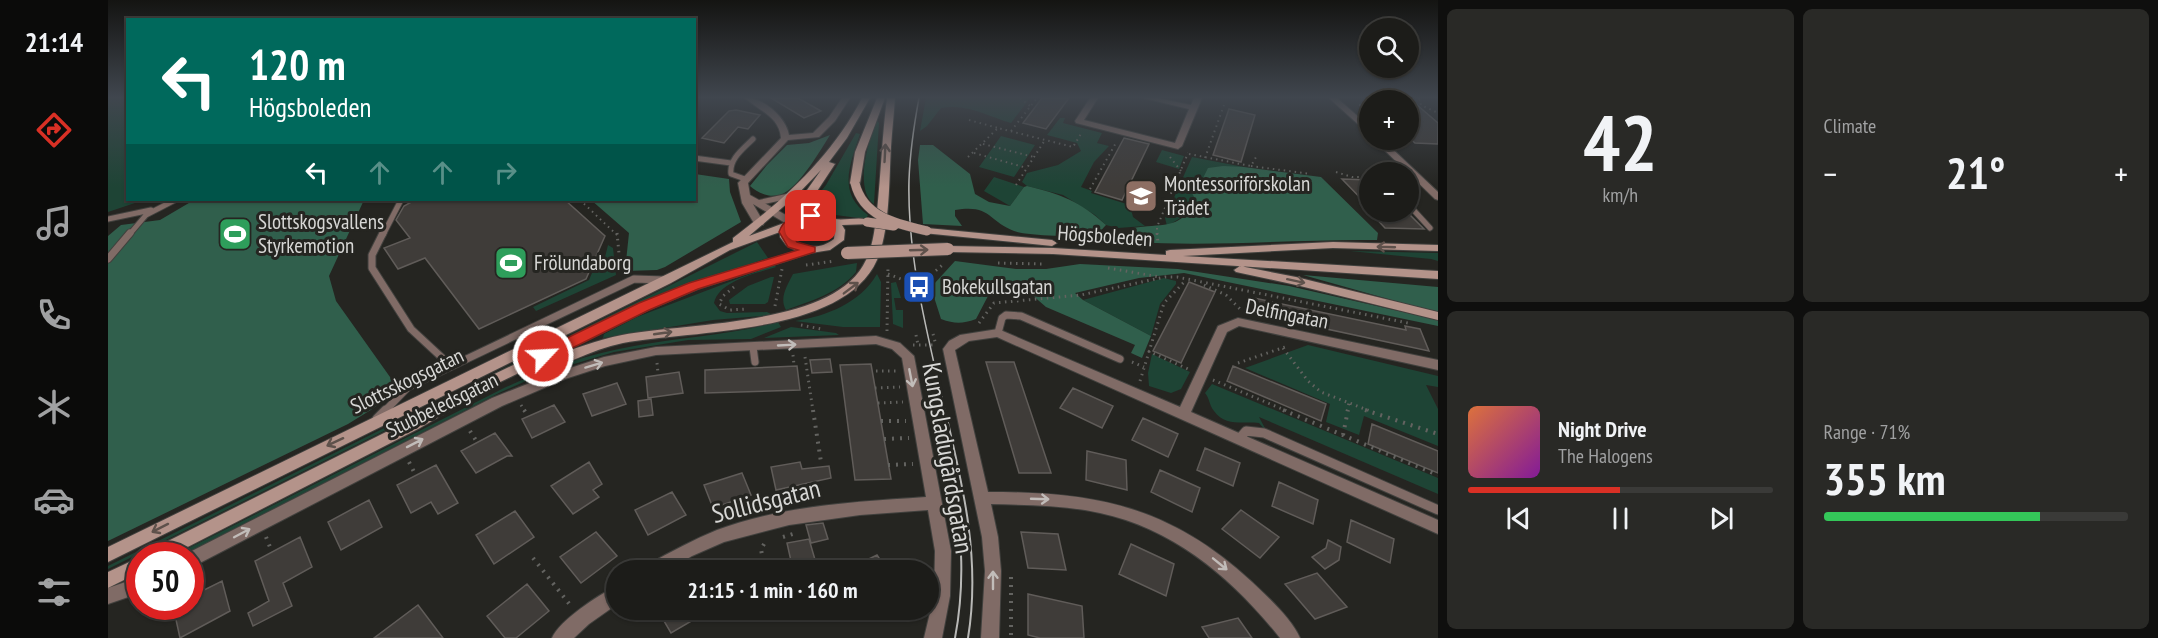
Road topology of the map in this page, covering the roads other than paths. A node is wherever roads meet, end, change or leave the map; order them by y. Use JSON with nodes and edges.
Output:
{"nodes":[{"id":1,"x":785,"y":128,"type":"edge"},
{"id":2,"x":823,"y":128,"type":"edge"},
{"id":3,"x":848,"y":128,"type":"edge"},
{"id":4,"x":854,"y":128,"type":"edge"},
{"id":5,"x":869,"y":128,"type":"edge"},
{"id":6,"x":887,"y":128,"type":"edge"},
{"id":7,"x":1108,"y":128,"type":"edge"},
{"id":8,"x":1186,"y":128,"type":"edge"},
{"id":9,"x":785,"y":138,"type":"junction"},
{"id":10,"x":753,"y":139,"type":"dead end"},
{"id":11,"x":1387,"y":150,"type":"edge"},
{"id":12,"x":696,"y":158,"type":"edge"},
{"id":13,"x":1398,"y":162,"type":"edge"},
{"id":14,"x":731,"y":163,"type":"junction"},
{"id":15,"x":745,"y":179,"type":"junction"},
{"id":16,"x":1419,"y":183,"type":"edge"},
{"id":17,"x":792,"y":195,"type":"junction"},
{"id":18,"x":747,"y":197,"type":"junction"},
{"id":19,"x":1438,"y":197,"type":"edge"},
{"id":20,"x":173,"y":201,"type":"edge"},
{"id":21,"x":400,"y":201,"type":"edge"},
{"id":22,"x":757,"y":203,"type":"junction"},
{"id":23,"x":154,"y":210,"type":"junction"},
{"id":24,"x":773,"y":212,"type":"junction"},
{"id":25,"x":1419,"y":216,"type":"edge"},
{"id":26,"x":108,"y":219,"type":"edge"},
{"id":27,"x":832,"y":222,"type":"junction"},
{"id":28,"x":759,"y":223,"type":"junction"},
{"id":29,"x":791,"y":223,"type":"junction"},
{"id":30,"x":1430,"y":228,"type":"dead end"},
{"id":31,"x":927,"y":231,"type":"junction"},
{"id":32,"x":726,"y":248,"type":"junction"},
{"id":33,"x":1438,"y":248,"type":"edge"},
{"id":34,"x":817,"y":249,"type":"junction"},
{"id":35,"x":1173,"y":256,"type":"junction"},
{"id":36,"x":108,"y":259,"type":"edge"},
{"id":37,"x":1438,"y":275,"type":"edge"},
{"id":38,"x":667,"y":280,"type":"junction"},
{"id":39,"x":1438,"y":316,"type":"edge"},
{"id":40,"x":998,"y":333,"type":"junction"},
{"id":41,"x":882,"y":335,"type":"joint"},
{"id":42,"x":753,"y":347,"type":"junction"},
{"id":43,"x":1120,"y":359,"type":"dead end"},
{"id":44,"x":755,"y":362,"type":"dead end"},
{"id":45,"x":1438,"y":365,"type":"edge"},
{"id":46,"x":451,"y":366,"type":"junction"},
{"id":47,"x":463,"y":398,"type":"junction"},
{"id":48,"x":1183,"y":415,"type":"junction"},
{"id":49,"x":371,"y":425,"type":"junction"},
{"id":50,"x":1239,"y":439,"type":"junction"},
{"id":51,"x":981,"y":498,"type":"junction"},
{"id":52,"x":935,"y":502,"type":"junction"},
{"id":53,"x":1438,"y":510,"type":"edge"},
{"id":54,"x":1438,"y":527,"type":"edge"},
{"id":55,"x":181,"y":542,"type":"edge"},
{"id":56,"x":108,"y":555,"type":"edge"},
{"id":57,"x":204,"y":558,"type":"edge"},
{"id":58,"x":667,"y":560,"type":"edge"},
{"id":59,"x":126,"y":571,"type":"edge"},
{"id":60,"x":108,"y":580,"type":"edge"},
{"id":61,"x":126,"y":590,"type":"edge"},
{"id":62,"x":108,"y":596,"type":"edge"},
{"id":63,"x":606,"y":603,"type":"edge"},
{"id":64,"x":561,"y":638,"type":"edge"},
{"id":65,"x":933,"y":638,"type":"edge"},
{"id":66,"x":990,"y":638,"type":"edge"},
{"id":67,"x":1291,"y":638,"type":"edge"}],
"edges":[{"from":1,"to":9,"type":"street"},
{"from":2,"to":9,"type":"street"},
{"from":3,"to":17,"type":"main road"},
{"from":4,"to":29,"type":"main road"},
{"from":5,"to":31,"type":"main road","name":"Högsboleden","bridge":true},
{"from":47,"to":6,"type":"main road","name":"Slottsskogsgatan","one_way":true},
{"from":7,"to":8,"type":"street"},
{"from":9,"to":15,"type":"street"},
{"from":10,"to":14,"type":"lane"},
{"from":11,"to":13,"type":"street"},
{"from":12,"to":14,"type":"lane"},
{"from":14,"to":15,"type":"lane"},
{"from":15,"to":18,"type":"street"},
{"from":16,"to":19,"type":"street"},
{"from":17,"to":22,"type":"lane"},
{"from":17,"to":24,"type":"main road"},
{"from":18,"to":22,"type":"street"},
{"from":18,"to":28,"type":"street"},
{"from":20,"to":23,"type":"lane"},
{"from":21,"to":46,"type":"lane"},
{"from":22,"to":24,"type":"street"},
{"from":23,"to":26,"type":"lane"},
{"from":23,"to":36,"type":"lane"},
{"from":24,"to":28,"type":"main road","name":"Slottsskogsgatan"},
{"from":24,"to":29,"type":"street"},
{"from":25,"to":30,"type":"lane"},
{"from":27,"to":29,"type":"main road","name":"Högsboleden"},
{"from":27,"to":31,"type":"main road","name":"Högsboleden","bridge":true},
{"from":27,"to":34,"type":"main road"},
{"from":28,"to":32,"type":"main road","name":"Slottsskogsgatan"},
{"from":29,"to":32,"type":"main road","name":"Slottsskogsgatan"},
{"from":29,"to":34,"type":"main road","name":"Högsboleden"},
{"from":31,"to":35,"type":"main road","name":"Högsboleden"},
{"from":32,"to":38,"type":"main road","name":"Slottsskogsgatan"},
{"from":33,"to":35,"type":"main road","one_way":true},
{"from":34,"to":35,"type":"main road","name":"Högsboleden","one_way":true,"bridge":true},
{"from":34,"to":47,"type":"main road","name":"Slottsskogsgatan"},
{"from":35,"to":37,"type":"main road","name":"Högsboleden"},
{"from":35,"to":39,"type":"main road","one_way":true},
{"from":38,"to":46,"type":"lane"},
{"from":38,"to":49,"type":"main road","name":"Slottsskogsgatan"},
{"from":40,"to":43,"type":"lane"},
{"from":40,"to":48,"type":"street"},
{"from":40,"to":51,"type":"street","name":"Kungsladugårdsgatan"},
{"from":42,"to":41,"type":"street","name":"Stubbeledsgatan","one_way":true},
{"from":41,"to":52,"type":"street","name":"Kungsladugårdsgatan","one_way":true},
{"from":42,"to":44,"type":"lane"},
{"from":57,"to":42,"type":"street","name":"Stubbeledsgatan","one_way":true},
{"from":45,"to":48,"type":"street","name":"Delfingatan"},
{"from":46,"to":49,"type":"lane"},
{"from":47,"to":55,"type":"main road","name":"Slottsskogsgatan"},
{"from":48,"to":50,"type":"street"},
{"from":49,"to":56,"type":"main road","name":"Slottsskogsgatan","one_way":true},
{"from":50,"to":53,"type":"lane"},
{"from":50,"to":54,"type":"street"},
{"from":66,"to":51,"type":"street","name":"Kungsladugårdsgatan","one_way":true},
{"from":51,"to":67,"type":"street","one_way":true},
{"from":52,"to":58,"type":"street","name":"Sollidsgatan"},
{"from":52,"to":65,"type":"street","name":"Kungsladugårdsgatan"},
{"from":59,"to":60,"type":"main road"},
{"from":61,"to":62,"type":"street"},
{"from":63,"to":64,"type":"street"}]}
